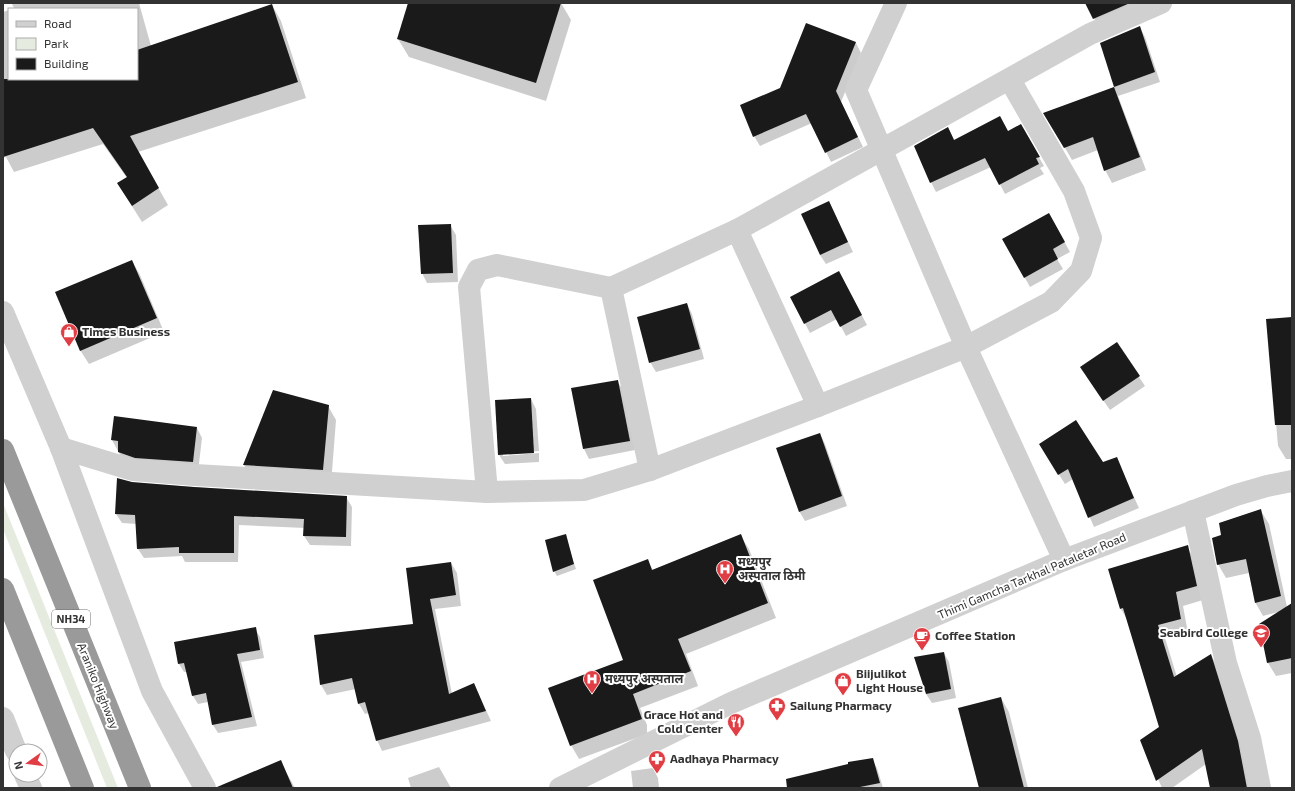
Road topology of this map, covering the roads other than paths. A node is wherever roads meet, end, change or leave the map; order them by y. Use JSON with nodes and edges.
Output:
{"nodes":[{"id":1,"x":896,"y":3,"type":"edge"},
{"id":2,"x":1160,"y":3,"type":"edge"},
{"id":3,"x":1010,"y":80,"type":"junction"},
{"id":4,"x":881,"y":151,"type":"junction"},
{"id":5,"x":737,"y":230,"type":"junction"},
{"id":6,"x":611,"y":288,"type":"junction"},
{"id":7,"x":3,"y":312,"type":"edge"},
{"id":8,"x":966,"y":347,"type":"junction"},
{"id":9,"x":818,"y":406,"type":"junction"},
{"id":10,"x":61,"y":448,"type":"junction"},
{"id":11,"x":3,"y":450,"type":"edge"},
{"id":12,"x":650,"y":470,"type":"junction"},
{"id":13,"x":1292,"y":481,"type":"edge"},
{"id":14,"x":487,"y":492,"type":"junction"},
{"id":15,"x":1193,"y":511,"type":"junction"},
{"id":16,"x":1064,"y":560,"type":"junction"},
{"id":17,"x":3,"y":589,"type":"edge"},
{"id":18,"x":3,"y":718,"type":"edge"},
{"id":19,"x":13,"y":743,"type":"edge"},
{"id":20,"x":82,"y":788,"type":"edge"},
{"id":21,"x":140,"y":788,"type":"edge"},
{"id":22,"x":205,"y":788,"type":"edge"},
{"id":23,"x":560,"y":788,"type":"edge"},
{"id":24,"x":1260,"y":788,"type":"edge"}],
"edges":[{"from":1,"to":4,"type":"street"},
{"from":2,"to":3,"type":"street"},
{"from":3,"to":4,"type":"street"},
{"from":3,"to":8,"type":"street"},
{"from":4,"to":5,"type":"street"},
{"from":4,"to":8,"type":"street"},
{"from":5,"to":6,"type":"street"},
{"from":5,"to":9,"type":"street"},
{"from":6,"to":12,"type":"street"},
{"from":6,"to":14,"type":"street"},
{"from":7,"to":10,"type":"street"},
{"from":8,"to":9,"type":"street"},
{"from":8,"to":16,"type":"street"},
{"from":9,"to":12,"type":"street"},
{"from":10,"to":14,"type":"street"},
{"from":10,"to":22,"type":"street"},
{"from":11,"to":21,"type":"highway","name":"Araniko Highway","number":"NH34"},
{"from":12,"to":14,"type":"street"},
{"from":13,"to":15,"type":"street","name":"Thimi Gamcha Tarkhal Pataletar Road"},
{"from":15,"to":16,"type":"street","name":"Thimi Gamcha Tarkhal Pataletar Road"},
{"from":15,"to":24,"type":"street"},
{"from":16,"to":23,"type":"street","name":"Thimi Gamcha Tarkhal Pataletar Road"},
{"from":17,"to":20,"type":"highway"},
{"from":18,"to":19,"type":"street"}]}
